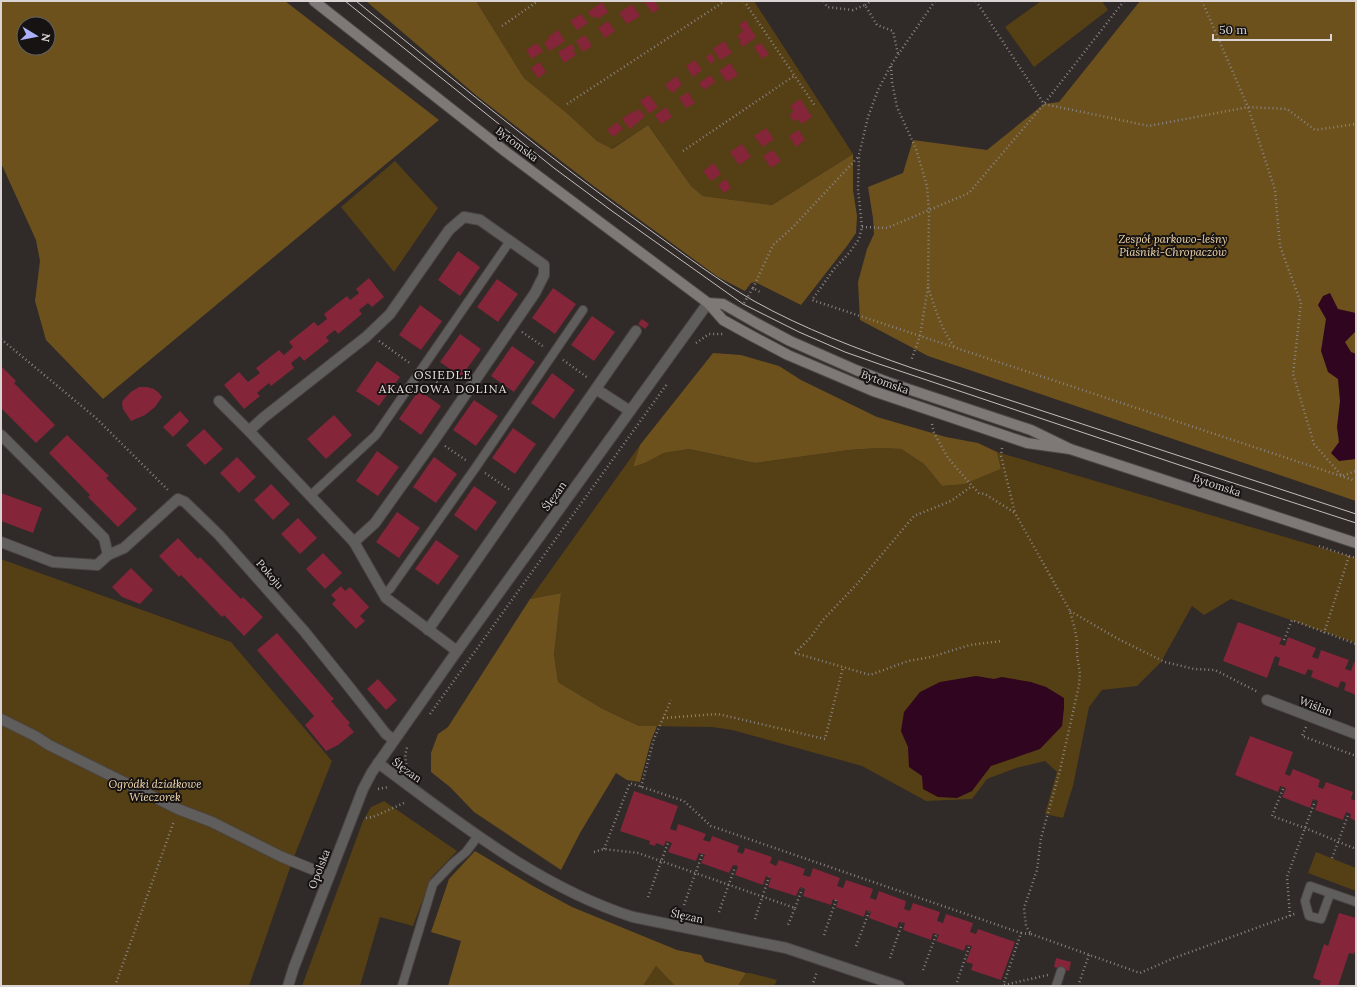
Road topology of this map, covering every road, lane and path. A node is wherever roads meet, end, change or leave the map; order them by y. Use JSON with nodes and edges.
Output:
{"nodes":[{"id":1,"x":314,"y":1,"type":"edge"},
{"id":2,"x":538,"y":1,"type":"edge"},
{"id":3,"x":724,"y":1,"type":"edge"},
{"id":4,"x":744,"y":1,"type":"edge"},
{"id":5,"x":824,"y":1,"type":"edge"},
{"id":6,"x":871,"y":1,"type":"edge"},
{"id":7,"x":935,"y":1,"type":"edge"},
{"id":8,"x":976,"y":1,"type":"edge"},
{"id":9,"x":1124,"y":1,"type":"edge"},
{"id":10,"x":1202,"y":1,"type":"edge"},
{"id":11,"x":865,"y":5,"type":"junction"},
{"id":12,"x":502,"y":26,"type":"dead end"},
{"id":13,"x":898,"y":54,"type":"junction"},
{"id":14,"x":891,"y":65,"type":"junction"},
{"id":15,"x":794,"y":76,"type":"junction"},
{"id":16,"x":567,"y":104,"type":"dead end"},
{"id":17,"x":1044,"y":104,"type":"junction"},
{"id":18,"x":815,"y":106,"type":"dead end"},
{"id":19,"x":1248,"y":107,"type":"junction"},
{"id":20,"x":1356,"y":124,"type":"edge"},
{"id":21,"x":683,"y":150,"type":"dead end"},
{"id":22,"x":859,"y":155,"type":"junction"},
{"id":23,"x":929,"y":211,"type":"junction"},
{"id":24,"x":862,"y":227,"type":"junction"},
{"id":25,"x":510,"y":241,"type":"junction"},
{"id":26,"x":928,"y":287,"type":"junction"},
{"id":27,"x":753,"y":288,"type":"junction"},
{"id":28,"x":760,"y":292,"type":"dead end"},
{"id":29,"x":708,"y":302,"type":"junction"},
{"id":30,"x":740,"y":308,"type":"dead end"},
{"id":31,"x":583,"y":310,"type":"dead end"},
{"id":32,"x":636,"y":331,"type":"dead end"},
{"id":33,"x":725,"y":334,"type":"dead end"},
{"id":34,"x":920,"y":336,"type":"junction"},
{"id":35,"x":1,"y":339,"type":"edge"},
{"id":36,"x":694,"y":344,"type":"dead end"},
{"id":37,"x":955,"y":347,"type":"junction"},
{"id":38,"x":911,"y":361,"type":"dead end"},
{"id":39,"x":671,"y":378,"type":"dead end"},
{"id":40,"x":596,"y":389,"type":"junction"},
{"id":41,"x":219,"y":401,"type":"dead end"},
{"id":42,"x":630,"y":411,"type":"junction"},
{"id":43,"x":931,"y":420,"type":"dead end"},
{"id":44,"x":249,"y":431,"type":"junction"},
{"id":45,"x":1,"y":435,"type":"edge"},
{"id":46,"x":1003,"y":443,"type":"dead end"},
{"id":47,"x":1070,"y":449,"type":"junction"},
{"id":48,"x":1356,"y":471,"type":"edge"},
{"id":49,"x":1342,"y":476,"type":"junction"},
{"id":50,"x":1356,"y":481,"type":"edge"},
{"id":51,"x":972,"y":486,"type":"junction"},
{"id":52,"x":310,"y":496,"type":"junction"},
{"id":53,"x":178,"y":499,"type":"junction"},
{"id":54,"x":1015,"y":513,"type":"junction"},
{"id":55,"x":1,"y":542,"type":"edge"},
{"id":56,"x":354,"y":542,"type":"junction"},
{"id":57,"x":1312,"y":544,"type":"dead end"},
{"id":58,"x":1356,"y":544,"type":"edge"},
{"id":59,"x":108,"y":555,"type":"junction"},
{"id":60,"x":1349,"y":556,"type":"junction"},
{"id":61,"x":1356,"y":558,"type":"edge"},
{"id":62,"x":384,"y":594,"type":"junction"},
{"id":63,"x":1070,"y":611,"type":"junction"},
{"id":64,"x":428,"y":630,"type":"junction"},
{"id":65,"x":1324,"y":633,"type":"junction"},
{"id":66,"x":1284,"y":640,"type":"dead end"},
{"id":67,"x":1002,"y":641,"type":"dead end"},
{"id":68,"x":1356,"y":644,"type":"edge"},
{"id":69,"x":457,"y":651,"type":"junction"},
{"id":70,"x":843,"y":667,"type":"junction"},
{"id":71,"x":671,"y":700,"type":"dead end"},
{"id":72,"x":1267,"y":700,"type":"joint"},
{"id":73,"x":1310,"y":717,"type":"junction"},
{"id":74,"x":663,"y":718,"type":"junction"},
{"id":75,"x":1,"y":719,"type":"edge"},
{"id":76,"x":427,"y":719,"type":"dead end"},
{"id":77,"x":1356,"y":734,"type":"edge"},
{"id":78,"x":394,"y":740,"type":"junction"},
{"id":79,"x":409,"y":744,"type":"dead end"},
{"id":80,"x":1356,"y":756,"type":"edge"},
{"id":81,"x":378,"y":763,"type":"junction"},
{"id":82,"x":411,"y":774,"type":"dead end"},
{"id":83,"x":641,"y":787,"type":"junction"},
{"id":84,"x":395,"y":789,"type":"dead end"},
{"id":85,"x":1283,"y":789,"type":"dead end"},
{"id":86,"x":375,"y":791,"type":"dead end"},
{"id":87,"x":1315,"y":801,"type":"dead end"},
{"id":88,"x":404,"y":803,"type":"dead end"},
{"id":89,"x":178,"y":809,"type":"junction"},
{"id":90,"x":1348,"y":815,"type":"dead end"},
{"id":91,"x":362,"y":819,"type":"dead end"},
{"id":92,"x":1305,"y":828,"type":"junction"},
{"id":93,"x":478,"y":836,"type":"junction"},
{"id":94,"x":1338,"y":842,"type":"junction"},
{"id":95,"x":668,"y":843,"type":"dead end"},
{"id":96,"x":604,"y":849,"type":"junction"},
{"id":97,"x":1356,"y":849,"type":"edge"},
{"id":98,"x":594,"y":852,"type":"dead end"},
{"id":99,"x":702,"y":855,"type":"dead end"},
{"id":100,"x":1332,"y":858,"type":"dead end"},
{"id":101,"x":662,"y":861,"type":"junction"},
{"id":102,"x":735,"y":867,"type":"dead end"},
{"id":103,"x":696,"y":873,"type":"junction"},
{"id":104,"x":329,"y":876,"type":"junction"},
{"id":105,"x":768,"y":878,"type":"dead end"},
{"id":106,"x":729,"y":885,"type":"junction"},
{"id":107,"x":802,"y":889,"type":"dead end"},
{"id":108,"x":1330,"y":894,"type":"junction"},
{"id":109,"x":762,"y":896,"type":"junction"},
{"id":110,"x":648,"y":897,"type":"dead end"},
{"id":111,"x":836,"y":900,"type":"dead end"},
{"id":112,"x":1356,"y":902,"type":"edge"},
{"id":113,"x":684,"y":906,"type":"dead end"},
{"id":114,"x":795,"y":908,"type":"junction"},
{"id":115,"x":1307,"y":909,"type":"junction"},
{"id":116,"x":719,"y":912,"type":"dead end"},
{"id":117,"x":869,"y":912,"type":"dead end"},
{"id":118,"x":1290,"y":916,"type":"junction"},
{"id":119,"x":755,"y":919,"type":"dead end"},
{"id":120,"x":788,"y":924,"type":"dead end"},
{"id":121,"x":902,"y":924,"type":"dead end"},
{"id":122,"x":1021,"y":933,"type":"junction"},
{"id":123,"x":1031,"y":934,"type":"junction"},
{"id":124,"x":824,"y":935,"type":"dead end"},
{"id":125,"x":936,"y":935,"type":"dead end"},
{"id":126,"x":856,"y":946,"type":"dead end"},
{"id":127,"x":969,"y":947,"type":"dead end"},
{"id":128,"x":1089,"y":955,"type":"junction"},
{"id":129,"x":890,"y":958,"type":"dead end"},
{"id":130,"x":923,"y":970,"type":"dead end"},
{"id":131,"x":1061,"y":971,"type":"joint"},
{"id":132,"x":817,"y":972,"type":"dead end"},
{"id":133,"x":957,"y":982,"type":"dead end"},
{"id":134,"x":115,"y":986,"type":"edge"},
{"id":135,"x":288,"y":986,"type":"edge"},
{"id":136,"x":402,"y":986,"type":"edge"},
{"id":137,"x":812,"y":986,"type":"edge"},
{"id":138,"x":899,"y":986,"type":"edge"},
{"id":139,"x":1003,"y":986,"type":"edge"},
{"id":140,"x":1056,"y":986,"type":"edge"},
{"id":141,"x":1078,"y":986,"type":"edge"}],
"edges":[{"from":1,"to":29,"type":"main road","name":"Bytomska"},
{"from":2,"to":12,"type":"path"},
{"from":3,"to":16,"type":"path"},
{"from":4,"to":15,"type":"path"},
{"from":5,"to":11,"type":"path"},
{"from":6,"to":11,"type":"path"},
{"from":7,"to":13,"type":"path"},
{"from":8,"to":17,"type":"path"},
{"from":9,"to":17,"type":"path"},
{"from":10,"to":19,"type":"path"},
{"from":11,"to":13,"type":"path"},
{"from":13,"to":14,"type":"path"},
{"from":14,"to":22,"type":"path"},
{"from":14,"to":23,"type":"path"},
{"from":15,"to":18,"type":"path"},
{"from":15,"to":21,"type":"path"},
{"from":17,"to":19,"type":"path"},
{"from":17,"to":23,"type":"path"},
{"from":19,"to":20,"type":"path"},
{"from":19,"to":49,"type":"path"},
{"from":22,"to":24,"type":"path"},
{"from":22,"to":27,"type":"path"},
{"from":23,"to":24,"type":"path"},
{"from":23,"to":26,"type":"path"},
{"from":24,"to":34,"type":"path"},
{"from":25,"to":44,"type":"street"},
{"from":25,"to":52,"type":"lane"},
{"from":25,"to":56,"type":"street"},
{"from":26,"to":34,"type":"path"},
{"from":26,"to":37,"type":"path"},
{"from":27,"to":28,"type":"path"},
{"from":27,"to":30,"type":"path"},
{"from":29,"to":42,"type":"street","name":"Ślęzan"},
{"from":29,"to":47,"type":"main road","name":"Bytomska"},
{"from":29,"to":47,"type":"main road","name":"Bytomska"},
{"from":31,"to":62,"type":"lane"},
{"from":32,"to":40,"type":"street"},
{"from":33,"to":36,"type":"path"},
{"from":34,"to":37,"type":"path"},
{"from":34,"to":38,"type":"path"},
{"from":35,"to":53,"type":"path"},
{"from":37,"to":49,"type":"path"},
{"from":39,"to":76,"type":"path"},
{"from":40,"to":42,"type":"street"},
{"from":40,"to":64,"type":"street"},
{"from":41,"to":44,"type":"street"},
{"from":42,"to":69,"type":"street","name":"Ślęzan"},
{"from":43,"to":51,"type":"path"},
{"from":44,"to":52,"type":"street"},
{"from":45,"to":59,"type":"street"},
{"from":46,"to":54,"type":"path"},
{"from":47,"to":58,"type":"main road","name":"Bytomska"},
{"from":48,"to":49,"type":"path"},
{"from":49,"to":50,"type":"path"},
{"from":51,"to":54,"type":"path"},
{"from":51,"to":70,"type":"path"},
{"from":52,"to":56,"type":"street"},
{"from":53,"to":59,"type":"street"},
{"from":53,"to":78,"type":"street","name":"Pokoju"},
{"from":54,"to":63,"type":"path"},
{"from":55,"to":59,"type":"street"},
{"from":56,"to":62,"type":"street"},
{"from":57,"to":60,"type":"path"},
{"from":60,"to":61,"type":"path"},
{"from":60,"to":65,"type":"path"},
{"from":62,"to":64,"type":"street"},
{"from":63,"to":72,"type":"path"},
{"from":63,"to":123,"type":"path"},
{"from":64,"to":69,"type":"street"},
{"from":65,"to":66,"type":"path"},
{"from":65,"to":68,"type":"path"},
{"from":67,"to":70,"type":"path"},
{"from":69,"to":78,"type":"street","name":"Ślęzan"},
{"from":70,"to":74,"type":"path"},
{"from":71,"to":74,"type":"path"},
{"from":72,"to":73,"type":"street","name":"Wiślan"},
{"from":73,"to":77,"type":"street","name":"Wiślan"},
{"from":73,"to":80,"type":"path"},
{"from":74,"to":83,"type":"path"},
{"from":75,"to":89,"type":"street"},
{"from":78,"to":81,"type":"street","name":"Ślęzan"},
{"from":79,"to":82,"type":"path"},
{"from":81,"to":93,"type":"street","name":"Ślęzan"},
{"from":81,"to":104,"type":"street","name":"Opolska"},
{"from":83,"to":96,"type":"path"},
{"from":83,"to":122,"type":"path"},
{"from":84,"to":86,"type":"path"},
{"from":85,"to":92,"type":"path"},
{"from":87,"to":92,"type":"path"},
{"from":88,"to":91,"type":"path"},
{"from":89,"to":104,"type":"street"},
{"from":89,"to":134,"type":"path"},
{"from":90,"to":94,"type":"path"},
{"from":92,"to":94,"type":"path"},
{"from":92,"to":118,"type":"path"},
{"from":93,"to":136,"type":"lane"},
{"from":93,"to":138,"type":"street","name":"Ślęzan"},
{"from":94,"to":97,"type":"path"},
{"from":94,"to":100,"type":"path"},
{"from":95,"to":101,"type":"path"},
{"from":96,"to":98,"type":"path"},
{"from":96,"to":101,"type":"path"},
{"from":99,"to":103,"type":"path"},
{"from":101,"to":103,"type":"path"},
{"from":101,"to":110,"type":"path"},
{"from":102,"to":106,"type":"path"},
{"from":103,"to":106,"type":"path"},
{"from":103,"to":113,"type":"path"},
{"from":104,"to":135,"type":"street","name":"Opolska"},
{"from":105,"to":109,"type":"path"},
{"from":106,"to":109,"type":"path"},
{"from":106,"to":116,"type":"path"},
{"from":107,"to":114,"type":"path"},
{"from":108,"to":112,"type":"lane"},
{"from":108,"to":115,"type":"lane"},
{"from":108,"to":115,"type":"lane"},
{"from":109,"to":114,"type":"path"},
{"from":109,"to":119,"type":"path"},
{"from":111,"to":124,"type":"path"},
{"from":114,"to":120,"type":"path"},
{"from":115,"to":118,"type":"path"},
{"from":117,"to":126,"type":"path"},
{"from":118,"to":128,"type":"path"},
{"from":121,"to":129,"type":"path"},
{"from":122,"to":123,"type":"path"},
{"from":122,"to":139,"type":"path"},
{"from":123,"to":128,"type":"path"},
{"from":125,"to":130,"type":"path"},
{"from":127,"to":133,"type":"path"},
{"from":128,"to":141,"type":"path"},
{"from":131,"to":139,"type":"path"},
{"from":131,"to":140,"type":"lane"},
{"from":132,"to":137,"type":"path"}]}
